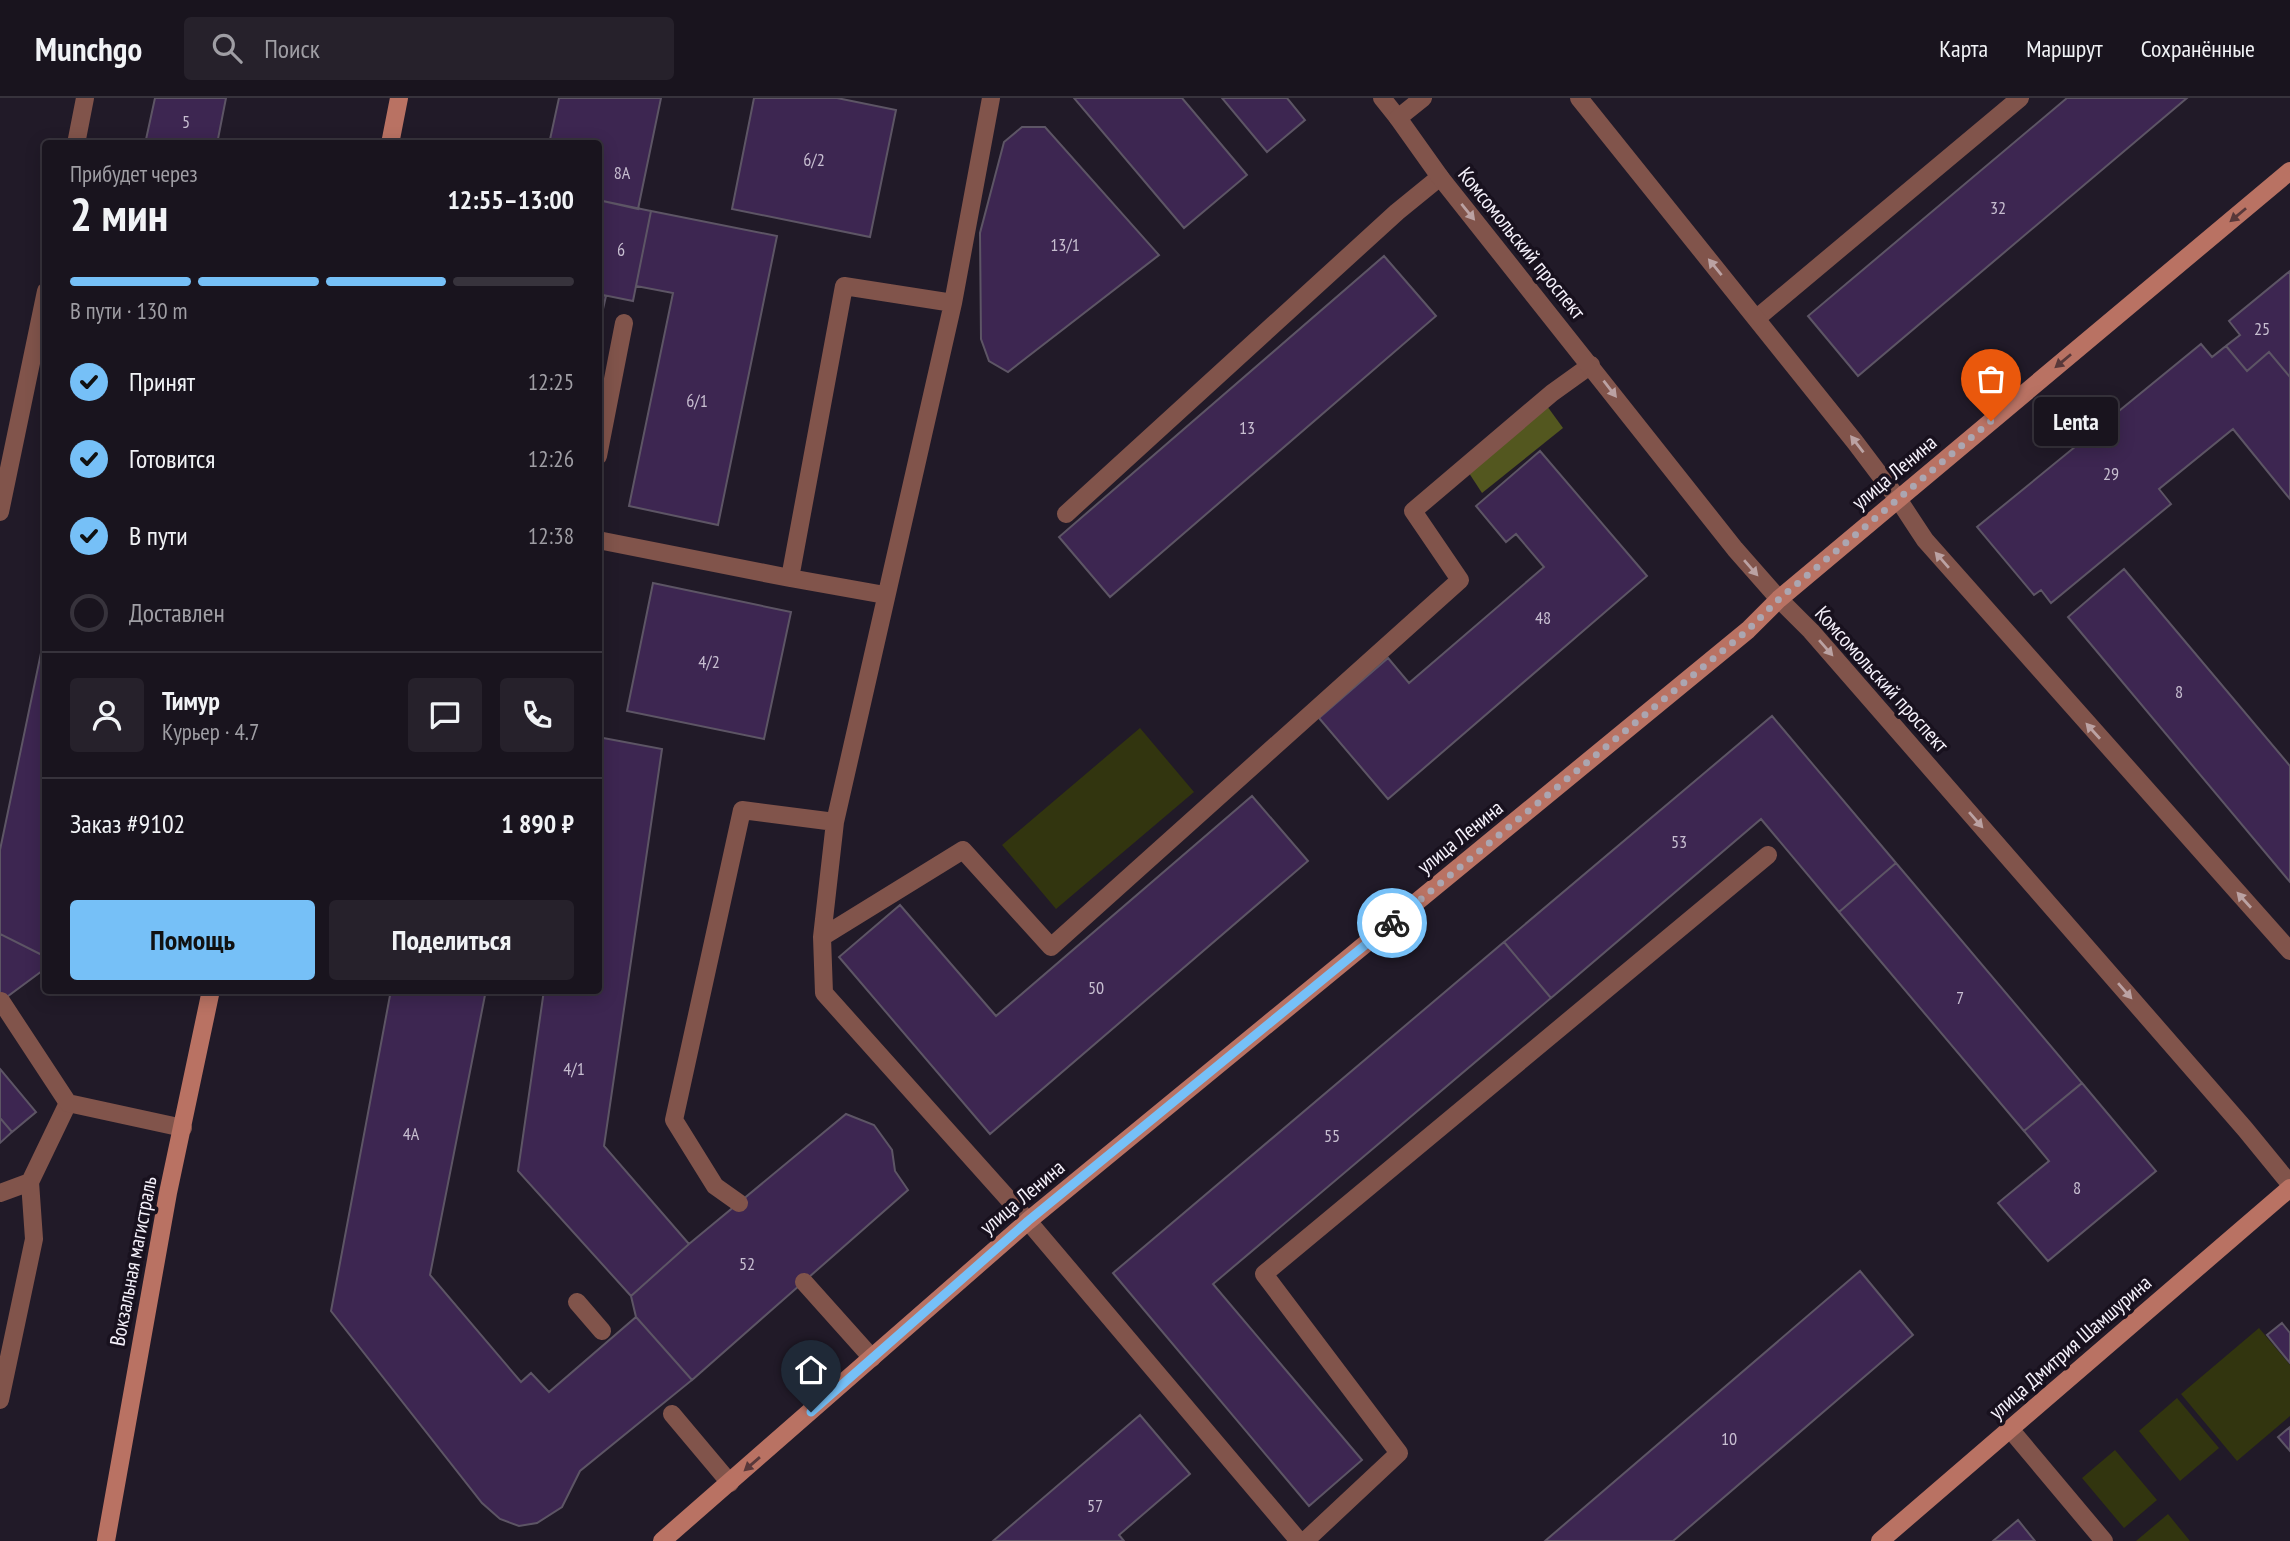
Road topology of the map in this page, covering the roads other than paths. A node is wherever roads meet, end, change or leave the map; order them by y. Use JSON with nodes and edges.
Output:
{"nodes":[{"id":1,"x":85,"y":98,"type":"edge"},
{"id":2,"x":400,"y":98,"type":"edge"},
{"id":3,"x":991,"y":98,"type":"edge"},
{"id":4,"x":1382,"y":98,"type":"edge"},
{"id":5,"x":1423,"y":98,"type":"edge"},
{"id":6,"x":1579,"y":98,"type":"edge"},
{"id":7,"x":2020,"y":98,"type":"edge"},
{"id":8,"x":1398,"y":118,"type":"junction"},
{"id":9,"x":77,"y":140,"type":"edge"},
{"id":10,"x":391,"y":140,"type":"edge"},
{"id":11,"x":2290,"y":172,"type":"edge"},
{"id":12,"x":1440,"y":177,"type":"junction"},
{"id":13,"x":953,"y":303,"type":"junction"},
{"id":14,"x":42,"y":310,"type":"edge"},
{"id":15,"x":1756,"y":318,"type":"junction"},
{"id":16,"x":624,"y":323,"type":"dead end"},
{"id":17,"x":1591,"y":365,"type":"junction"},
{"id":18,"x":602,"y":436,"type":"edge"},
{"id":19,"x":1898,"y":499,"type":"junction"},
{"id":20,"x":0,"y":512,"type":"edge"},
{"id":21,"x":1066,"y":514,"type":"dead end"},
{"id":22,"x":602,"y":541,"type":"edge"},
{"id":23,"x":790,"y":579,"type":"junction"},
{"id":24,"x":885,"y":595,"type":"junction"},
{"id":25,"x":1779,"y":599,"type":"junction"},
{"id":26,"x":835,"y":822,"type":"junction"},
{"id":27,"x":1768,"y":855,"type":"dead end"},
{"id":28,"x":822,"y":937,"type":"junction"},
{"id":29,"x":2290,"y":951,"type":"edge"},
{"id":30,"x":210,"y":994,"type":"edge"},
{"id":31,"x":1,"y":1001,"type":"edge"},
{"id":32,"x":68,"y":1103,"type":"junction"},
{"id":33,"x":183,"y":1128,"type":"junction"},
{"id":34,"x":30,"y":1182,"type":"junction"},
{"id":35,"x":2290,"y":1186,"type":"edge"},
{"id":36,"x":0,"y":1193,"type":"edge"},
{"id":37,"x":739,"y":1203,"type":"dead end"},
{"id":38,"x":1028,"y":1221,"type":"junction"},
{"id":39,"x":804,"y":1282,"type":"dead end"},
{"id":40,"x":577,"y":1302,"type":"dead end"},
{"id":41,"x":602,"y":1331,"type":"dead end"},
{"id":42,"x":872,"y":1359,"type":"junction"},
{"id":43,"x":0,"y":1400,"type":"edge"},
{"id":44,"x":672,"y":1414,"type":"dead end"},
{"id":45,"x":2010,"y":1429,"type":"junction"},
{"id":46,"x":730,"y":1483,"type":"junction"},
{"id":47,"x":106,"y":1541,"type":"edge"},
{"id":48,"x":662,"y":1541,"type":"edge"},
{"id":49,"x":1299,"y":1541,"type":"edge"},
{"id":50,"x":1305,"y":1541,"type":"edge"},
{"id":51,"x":1880,"y":1541,"type":"edge"},
{"id":52,"x":2104,"y":1541,"type":"edge"}],
"edges":[{"from":1,"to":9,"type":"street"},
{"from":2,"to":10,"type":"street"},
{"from":3,"to":13,"type":"street"},
{"from":4,"to":8,"type":"street","name":"Комсомольский проспект"},
{"from":5,"to":8,"type":"street"},
{"from":15,"to":6,"type":"street","one_way":true},
{"from":7,"to":15,"type":"street"},
{"from":8,"to":12,"type":"street","name":"Комсомольский проспект"},
{"from":11,"to":19,"type":"street","name":"улица Ленина","one_way":true},
{"from":12,"to":17,"type":"street","name":"Комсомольский проспект","one_way":true},
{"from":12,"to":21,"type":"street"},
{"from":13,"to":23,"type":"street"},
{"from":13,"to":24,"type":"street"},
{"from":14,"to":20,"type":"street"},
{"from":19,"to":15,"type":"street","one_way":true},
{"from":16,"to":18,"type":"street"},
{"from":17,"to":25,"type":"street","name":"Комсомольский проспект","one_way":true},
{"from":17,"to":28,"type":"street"},
{"from":19,"to":25,"type":"street","name":"улица Ленина"},
{"from":29,"to":19,"type":"street","one_way":true},
{"from":22,"to":23,"type":"street"},
{"from":23,"to":24,"type":"street"},
{"from":24,"to":26,"type":"street"},
{"from":25,"to":35,"type":"street","name":"Комсомольский проспект","one_way":true},
{"from":25,"to":38,"type":"street","name":"улица Ленина"},
{"from":26,"to":28,"type":"street"},
{"from":26,"to":37,"type":"street"},
{"from":27,"to":50,"type":"street"},
{"from":28,"to":38,"type":"street"},
{"from":30,"to":33,"type":"street","name":"Вокзальная магистраль"},
{"from":31,"to":32,"type":"street"},
{"from":32,"to":33,"type":"street"},
{"from":32,"to":34,"type":"street"},
{"from":33,"to":47,"type":"street","name":"Вокзальная магистраль"},
{"from":34,"to":36,"type":"street"},
{"from":34,"to":43,"type":"street"},
{"from":35,"to":45,"type":"street","name":"улица Дмитрия Шамшурина"},
{"from":38,"to":42,"type":"street","name":"улица Ленина"},
{"from":38,"to":49,"type":"street"},
{"from":39,"to":42,"type":"street"},
{"from":40,"to":41,"type":"street"},
{"from":42,"to":46,"type":"street","name":"улица Ленина","one_way":true},
{"from":44,"to":46,"type":"street"},
{"from":45,"to":51,"type":"street","name":"улица Дмитрия Шамшурина"},
{"from":45,"to":52,"type":"street"},
{"from":46,"to":48,"type":"street","name":"улица Ленина"}]}
